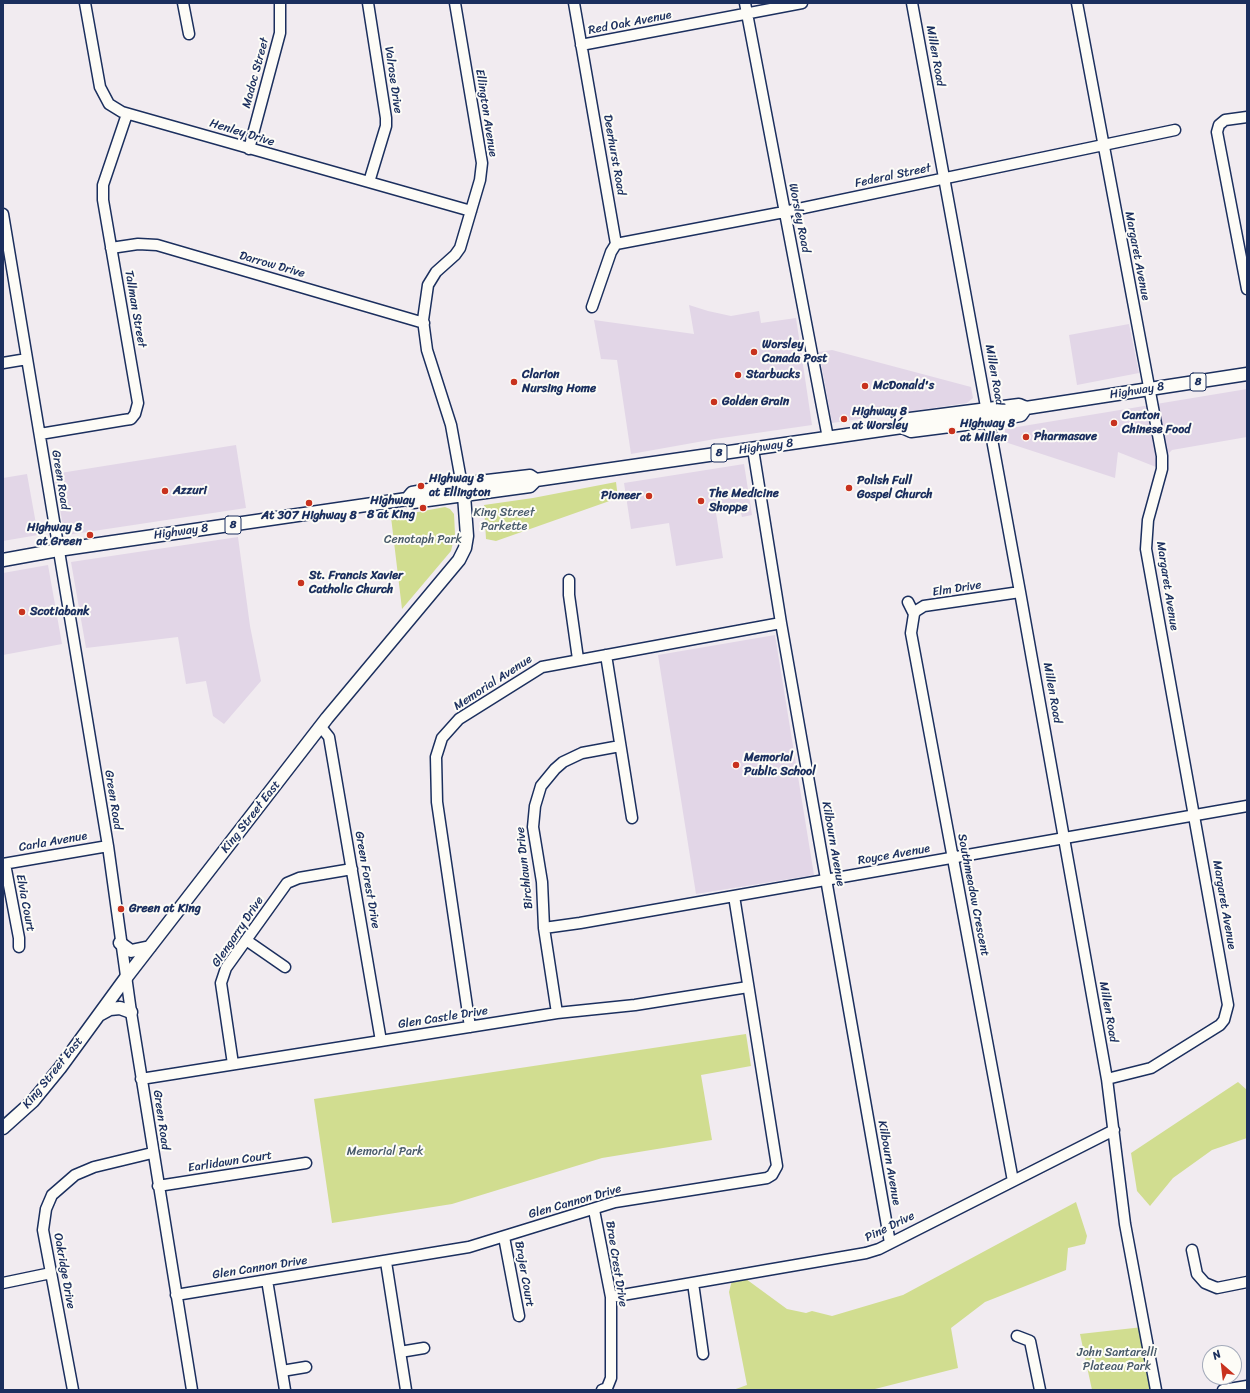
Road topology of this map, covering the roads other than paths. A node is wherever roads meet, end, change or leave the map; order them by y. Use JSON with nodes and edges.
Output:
{"nodes":[{"id":1,"x":86,"y":3,"type":"edge"},
{"id":2,"x":183,"y":3,"type":"edge"},
{"id":3,"x":280,"y":3,"type":"edge"},
{"id":4,"x":368,"y":3,"type":"edge"},
{"id":5,"x":455,"y":3,"type":"edge"},
{"id":6,"x":574,"y":3,"type":"edge"},
{"id":7,"x":745,"y":3,"type":"edge"},
{"id":8,"x":802,"y":3,"type":"edge"},
{"id":9,"x":912,"y":3,"type":"edge"},
{"id":10,"x":1077,"y":3,"type":"edge"},
{"id":11,"x":747,"y":14,"type":"junction"},
{"id":12,"x":189,"y":34,"type":"dead end"},
{"id":13,"x":581,"y":46,"type":"junction"},
{"id":14,"x":127,"y":114,"type":"junction"},
{"id":15,"x":1247,"y":116,"type":"edge"},
{"id":16,"x":1175,"y":130,"type":"dead end"},
{"id":17,"x":1103,"y":144,"type":"junction"},
{"id":18,"x":249,"y":149,"type":"junction"},
{"id":19,"x":944,"y":178,"type":"junction"},
{"id":20,"x":369,"y":182,"type":"junction"},
{"id":21,"x":471,"y":211,"type":"junction"},
{"id":22,"x":784,"y":212,"type":"junction"},
{"id":23,"x":3,"y":214,"type":"edge"},
{"id":24,"x":616,"y":244,"type":"junction"},
{"id":25,"x":111,"y":248,"type":"junction"},
{"id":26,"x":1247,"y":289,"type":"edge"},
{"id":27,"x":592,"y":307,"type":"dead end"},
{"id":28,"x":424,"y":323,"type":"junction"},
{"id":29,"x":27,"y":359,"type":"junction"},
{"id":30,"x":3,"y":363,"type":"edge"},
{"id":31,"x":1247,"y":374,"type":"edge"},
{"id":32,"x":1148,"y":389,"type":"junction"},
{"id":33,"x":987,"y":408,"type":"junction"},
{"id":34,"x":1026,"y":408,"type":"junction"},
{"id":35,"x":989,"y":421,"type":"junction"},
{"id":36,"x":902,"y":427,"type":"junction"},
{"id":37,"x":40,"y":434,"type":"junction"},
{"id":38,"x":828,"y":438,"type":"junction"},
{"id":39,"x":753,"y":449,"type":"junction"},
{"id":40,"x":463,"y":490,"type":"junction"},
{"id":41,"x":58,"y":550,"type":"junction"},
{"id":42,"x":3,"y":560,"type":"edge"},
{"id":43,"x":569,"y":580,"type":"dead end"},
{"id":44,"x":1020,"y":592,"type":"junction"},
{"id":45,"x":908,"y":602,"type":"dead end"},
{"id":46,"x":914,"y":614,"type":"junction"},
{"id":47,"x":781,"y":623,"type":"junction"},
{"id":48,"x":606,"y":655,"type":"junction"},
{"id":49,"x":578,"y":659,"type":"junction"},
{"id":50,"x":321,"y":727,"type":"junction"},
{"id":51,"x":620,"y":746,"type":"junction"},
{"id":52,"x":1247,"y":806,"type":"edge"},
{"id":53,"x":1195,"y":816,"type":"junction"},
{"id":54,"x":632,"y":818,"type":"dead end"},
{"id":55,"x":1064,"y":838,"type":"junction"},
{"id":56,"x":108,"y":846,"type":"junction"},
{"id":57,"x":952,"y":858,"type":"junction"},
{"id":58,"x":4,"y":864,"type":"edge"},
{"id":59,"x":352,"y":869,"type":"junction"},
{"id":60,"x":826,"y":880,"type":"junction"},
{"id":61,"x":734,"y":896,"type":"junction"},
{"id":62,"x":544,"y":928,"type":"junction"},
{"id":63,"x":246,"y":940,"type":"junction"},
{"id":64,"x":120,"y":943,"type":"junction"},
{"id":65,"x":19,"y":947,"type":"dead end"},
{"id":66,"x":150,"y":947,"type":"junction"},
{"id":67,"x":285,"y":967,"type":"dead end"},
{"id":68,"x":126,"y":979,"type":"junction"},
{"id":69,"x":748,"y":987,"type":"junction"},
{"id":70,"x":130,"y":1012,"type":"junction"},
{"id":71,"x":558,"y":1013,"type":"junction"},
{"id":72,"x":99,"y":1015,"type":"junction"},
{"id":73,"x":470,"y":1027,"type":"junction"},
{"id":74,"x":381,"y":1041,"type":"junction"},
{"id":75,"x":233,"y":1064,"type":"junction"},
{"id":76,"x":141,"y":1079,"type":"junction"},
{"id":77,"x":1107,"y":1079,"type":"junction"},
{"id":78,"x":3,"y":1128,"type":"edge"},
{"id":79,"x":1114,"y":1130,"type":"junction"},
{"id":80,"x":152,"y":1153,"type":"junction"},
{"id":81,"x":306,"y":1164,"type":"dead end"},
{"id":82,"x":1013,"y":1181,"type":"junction"},
{"id":83,"x":158,"y":1186,"type":"junction"},
{"id":84,"x":594,"y":1210,"type":"junction"},
{"id":85,"x":504,"y":1237,"type":"junction"},
{"id":86,"x":890,"y":1243,"type":"junction"},
{"id":87,"x":1192,"y":1250,"type":"dead end"},
{"id":88,"x":386,"y":1262,"type":"junction"},
{"id":89,"x":51,"y":1273,"type":"junction"},
{"id":90,"x":267,"y":1280,"type":"junction"},
{"id":91,"x":1247,"y":1282,"type":"edge"},
{"id":92,"x":3,"y":1283,"type":"edge"},
{"id":93,"x":693,"y":1283,"type":"junction"},
{"id":94,"x":176,"y":1295,"type":"junction"},
{"id":95,"x":610,"y":1297,"type":"junction"},
{"id":96,"x":519,"y":1316,"type":"dead end"},
{"id":97,"x":1017,"y":1336,"type":"dead end"},
{"id":98,"x":424,"y":1348,"type":"dead end"},
{"id":99,"x":400,"y":1352,"type":"junction"},
{"id":100,"x":703,"y":1354,"type":"dead end"},
{"id":101,"x":306,"y":1367,"type":"dead end"},
{"id":102,"x":282,"y":1371,"type":"junction"},
{"id":103,"x":1247,"y":1386,"type":"edge"},
{"id":104,"x":73,"y":1390,"type":"edge"},
{"id":105,"x":192,"y":1390,"type":"edge"},
{"id":106,"x":285,"y":1390,"type":"edge"},
{"id":107,"x":406,"y":1390,"type":"edge"},
{"id":108,"x":602,"y":1390,"type":"edge"},
{"id":109,"x":1040,"y":1390,"type":"edge"},
{"id":110,"x":1156,"y":1390,"type":"edge"},
{"id":111,"x":1223,"y":1390,"type":"edge"}],
"edges":[{"from":1,"to":14,"type":"street","name":"Henley Drive"},
{"from":2,"to":12,"type":"street"},
{"from":3,"to":18,"type":"street","name":"Madoc Street"},
{"from":4,"to":20,"type":"street","name":"Valrose Drive"},
{"from":5,"to":21,"type":"street","name":"Ellington Avenue"},
{"from":6,"to":13,"type":"street","name":"Deerhurst Road"},
{"from":7,"to":11,"type":"street","name":"Worsley Road"},
{"from":8,"to":11,"type":"street","name":"Red Oak Avenue"},
{"from":9,"to":19,"type":"street","name":"Millen Road"},
{"from":10,"to":17,"type":"street","name":"Margaret Avenue"},
{"from":11,"to":13,"type":"street","name":"Red Oak Avenue"},
{"from":11,"to":22,"type":"street","name":"Worsley Road"},
{"from":13,"to":24,"type":"street","name":"Deerhurst Road"},
{"from":14,"to":18,"type":"street","name":"Henley Drive"},
{"from":14,"to":25,"type":"street","name":"Tallman Street"},
{"from":15,"to":26,"type":"street"},
{"from":16,"to":17,"type":"street","name":"Federal Street"},
{"from":17,"to":19,"type":"street","name":"Federal Street"},
{"from":17,"to":32,"type":"street","name":"Margaret Avenue"},
{"from":18,"to":20,"type":"street","name":"Henley Drive"},
{"from":19,"to":22,"type":"street","name":"Federal Street"},
{"from":19,"to":33,"type":"street","name":"Millen Road"},
{"from":20,"to":21,"type":"street","name":"Henley Drive"},
{"from":21,"to":28,"type":"street","name":"Ellington Avenue"},
{"from":22,"to":24,"type":"street","name":"Federal Street"},
{"from":22,"to":38,"type":"street","name":"Worsley Road"},
{"from":23,"to":29,"type":"street","name":"Green Road"},
{"from":24,"to":27,"type":"street"},
{"from":25,"to":28,"type":"street","name":"Darrow Drive"},
{"from":25,"to":37,"type":"street","name":"Tallman Street"},
{"from":28,"to":40,"type":"street","name":"Ellington Avenue"},
{"from":29,"to":30,"type":"street"},
{"from":29,"to":37,"type":"street","name":"Green Road"},
{"from":31,"to":32,"type":"main road","name":"Highway 8","number":"8"},
{"from":32,"to":34,"type":"main road","name":"Highway 8","number":"8"},
{"from":32,"to":53,"type":"street","name":"Margaret Avenue"},
{"from":33,"to":34,"type":"main road","name":"Highway 8","number":"8"},
{"from":33,"to":35,"type":"street","name":"Millen Road"},
{"from":33,"to":36,"type":"main road","name":"Highway 8","number":"8"},
{"from":34,"to":35,"type":"main road","name":"Highway 8","number":"8"},
{"from":35,"to":36,"type":"main road","name":"Highway 8","number":"8"},
{"from":35,"to":44,"type":"street","name":"Millen Road"},
{"from":36,"to":38,"type":"main road","name":"Highway 8","number":"8"},
{"from":37,"to":41,"type":"street","name":"Green Road"},
{"from":38,"to":39,"type":"main road","name":"Highway 8","number":"8"},
{"from":39,"to":40,"type":"main road","name":"Highway 8","number":"8"},
{"from":39,"to":47,"type":"street","name":"Kilbourn Avenue"},
{"from":40,"to":41,"type":"main road","name":"Highway 8","number":"8"},
{"from":40,"to":50,"type":"main road","name":"King Street East"},
{"from":41,"to":42,"type":"main road","name":"Highway 8","number":"8"},
{"from":41,"to":56,"type":"street","name":"Green Road"},
{"from":43,"to":49,"type":"street"},
{"from":44,"to":46,"type":"street","name":"Elm Drive"},
{"from":44,"to":55,"type":"street","name":"Millen Road"},
{"from":45,"to":46,"type":"street"},
{"from":46,"to":57,"type":"street","name":"Southmeadow Crescent"},
{"from":47,"to":48,"type":"street","name":"Memorial Avenue"},
{"from":47,"to":60,"type":"street","name":"Kilbourn Avenue"},
{"from":48,"to":49,"type":"street","name":"Memorial Avenue"},
{"from":48,"to":51,"type":"street"},
{"from":49,"to":73,"type":"street","name":"Memorial Avenue"},
{"from":50,"to":59,"type":"street","name":"Green Forest Drive"},
{"from":50,"to":66,"type":"main road","name":"King Street East"},
{"from":51,"to":54,"type":"street"},
{"from":51,"to":62,"type":"street","name":"Birchlawn Drive"},
{"from":52,"to":53,"type":"street","name":"Royce Avenue"},
{"from":53,"to":55,"type":"street","name":"Royce Avenue"},
{"from":53,"to":77,"type":"street","name":"Margaret Avenue"},
{"from":55,"to":57,"type":"street","name":"Royce Avenue"},
{"from":55,"to":77,"type":"street","name":"Millen Road"},
{"from":56,"to":58,"type":"street","name":"Carla Avenue"},
{"from":56,"to":64,"type":"street","name":"Green Road"},
{"from":57,"to":60,"type":"street","name":"Royce Avenue"},
{"from":57,"to":82,"type":"street","name":"Southmeadow Crescent"},
{"from":58,"to":65,"type":"street","name":"Elvia Court"},
{"from":59,"to":63,"type":"street","name":"Glengarry Drive"},
{"from":59,"to":74,"type":"street","name":"Green Forest Drive"},
{"from":60,"to":61,"type":"street","name":"Royce Avenue"},
{"from":60,"to":86,"type":"street","name":"Kilbourn Avenue"},
{"from":61,"to":62,"type":"street","name":"Royce Avenue"},
{"from":61,"to":69,"type":"street","name":"Glen Cannon Drive"},
{"from":62,"to":71,"type":"street","name":"Birchlawn Drive"},
{"from":63,"to":67,"type":"street"},
{"from":63,"to":75,"type":"street","name":"Glengarry Drive"},
{"from":64,"to":66,"type":"main road"},
{"from":64,"to":68,"type":"street","name":"Green Road"},
{"from":66,"to":68,"type":"main road","name":"King Street East"},
{"from":68,"to":70,"type":"street","name":"Green Road"},
{"from":68,"to":72,"type":"main road","name":"King Street East"},
{"from":69,"to":71,"type":"street","name":"Glen Castle Drive"},
{"from":69,"to":84,"type":"street","name":"Glen Cannon Drive"},
{"from":70,"to":72,"type":"main road"},
{"from":70,"to":76,"type":"street","name":"Green Road"},
{"from":71,"to":73,"type":"street","name":"Glen Castle Drive"},
{"from":72,"to":78,"type":"main road","name":"King Street East"},
{"from":73,"to":74,"type":"street","name":"Glen Castle Drive"},
{"from":74,"to":75,"type":"street","name":"Glen Castle Drive"},
{"from":75,"to":76,"type":"street","name":"Glen Castle Drive"},
{"from":76,"to":80,"type":"street","name":"Green Road"},
{"from":77,"to":79,"type":"street","name":"Millen Road"},
{"from":79,"to":82,"type":"street","name":"Pine Drive"},
{"from":79,"to":110,"type":"street","name":"Millen Road"},
{"from":80,"to":83,"type":"street","name":"Green Road"},
{"from":80,"to":89,"type":"street","name":"Oakridge Drive"},
{"from":81,"to":83,"type":"street","name":"Earlidawn Court"},
{"from":82,"to":86,"type":"street","name":"Pine Drive"},
{"from":83,"to":94,"type":"street","name":"Green Road"},
{"from":84,"to":85,"type":"street","name":"Glen Cannon Drive"},
{"from":84,"to":95,"type":"street","name":"Brae Crest Drive"},
{"from":85,"to":88,"type":"street","name":"Glen Cannon Drive"},
{"from":85,"to":96,"type":"street","name":"Brajer Court"},
{"from":86,"to":93,"type":"street","name":"Pine Drive"},
{"from":87,"to":91,"type":"street"},
{"from":88,"to":90,"type":"street","name":"Glen Cannon Drive"},
{"from":88,"to":99,"type":"street"},
{"from":89,"to":92,"type":"street"},
{"from":89,"to":104,"type":"street","name":"Oakridge Drive"},
{"from":90,"to":94,"type":"street","name":"Glen Cannon Drive"},
{"from":90,"to":102,"type":"street"},
{"from":93,"to":95,"type":"street","name":"Pine Drive"},
{"from":93,"to":100,"type":"street"},
{"from":94,"to":105,"type":"street","name":"Green Road"},
{"from":95,"to":108,"type":"street","name":"Brae Crest Drive"},
{"from":97,"to":109,"type":"street"},
{"from":98,"to":99,"type":"street"},
{"from":99,"to":107,"type":"street"},
{"from":101,"to":102,"type":"street"},
{"from":102,"to":106,"type":"street"},
{"from":103,"to":111,"type":"street"}]}
